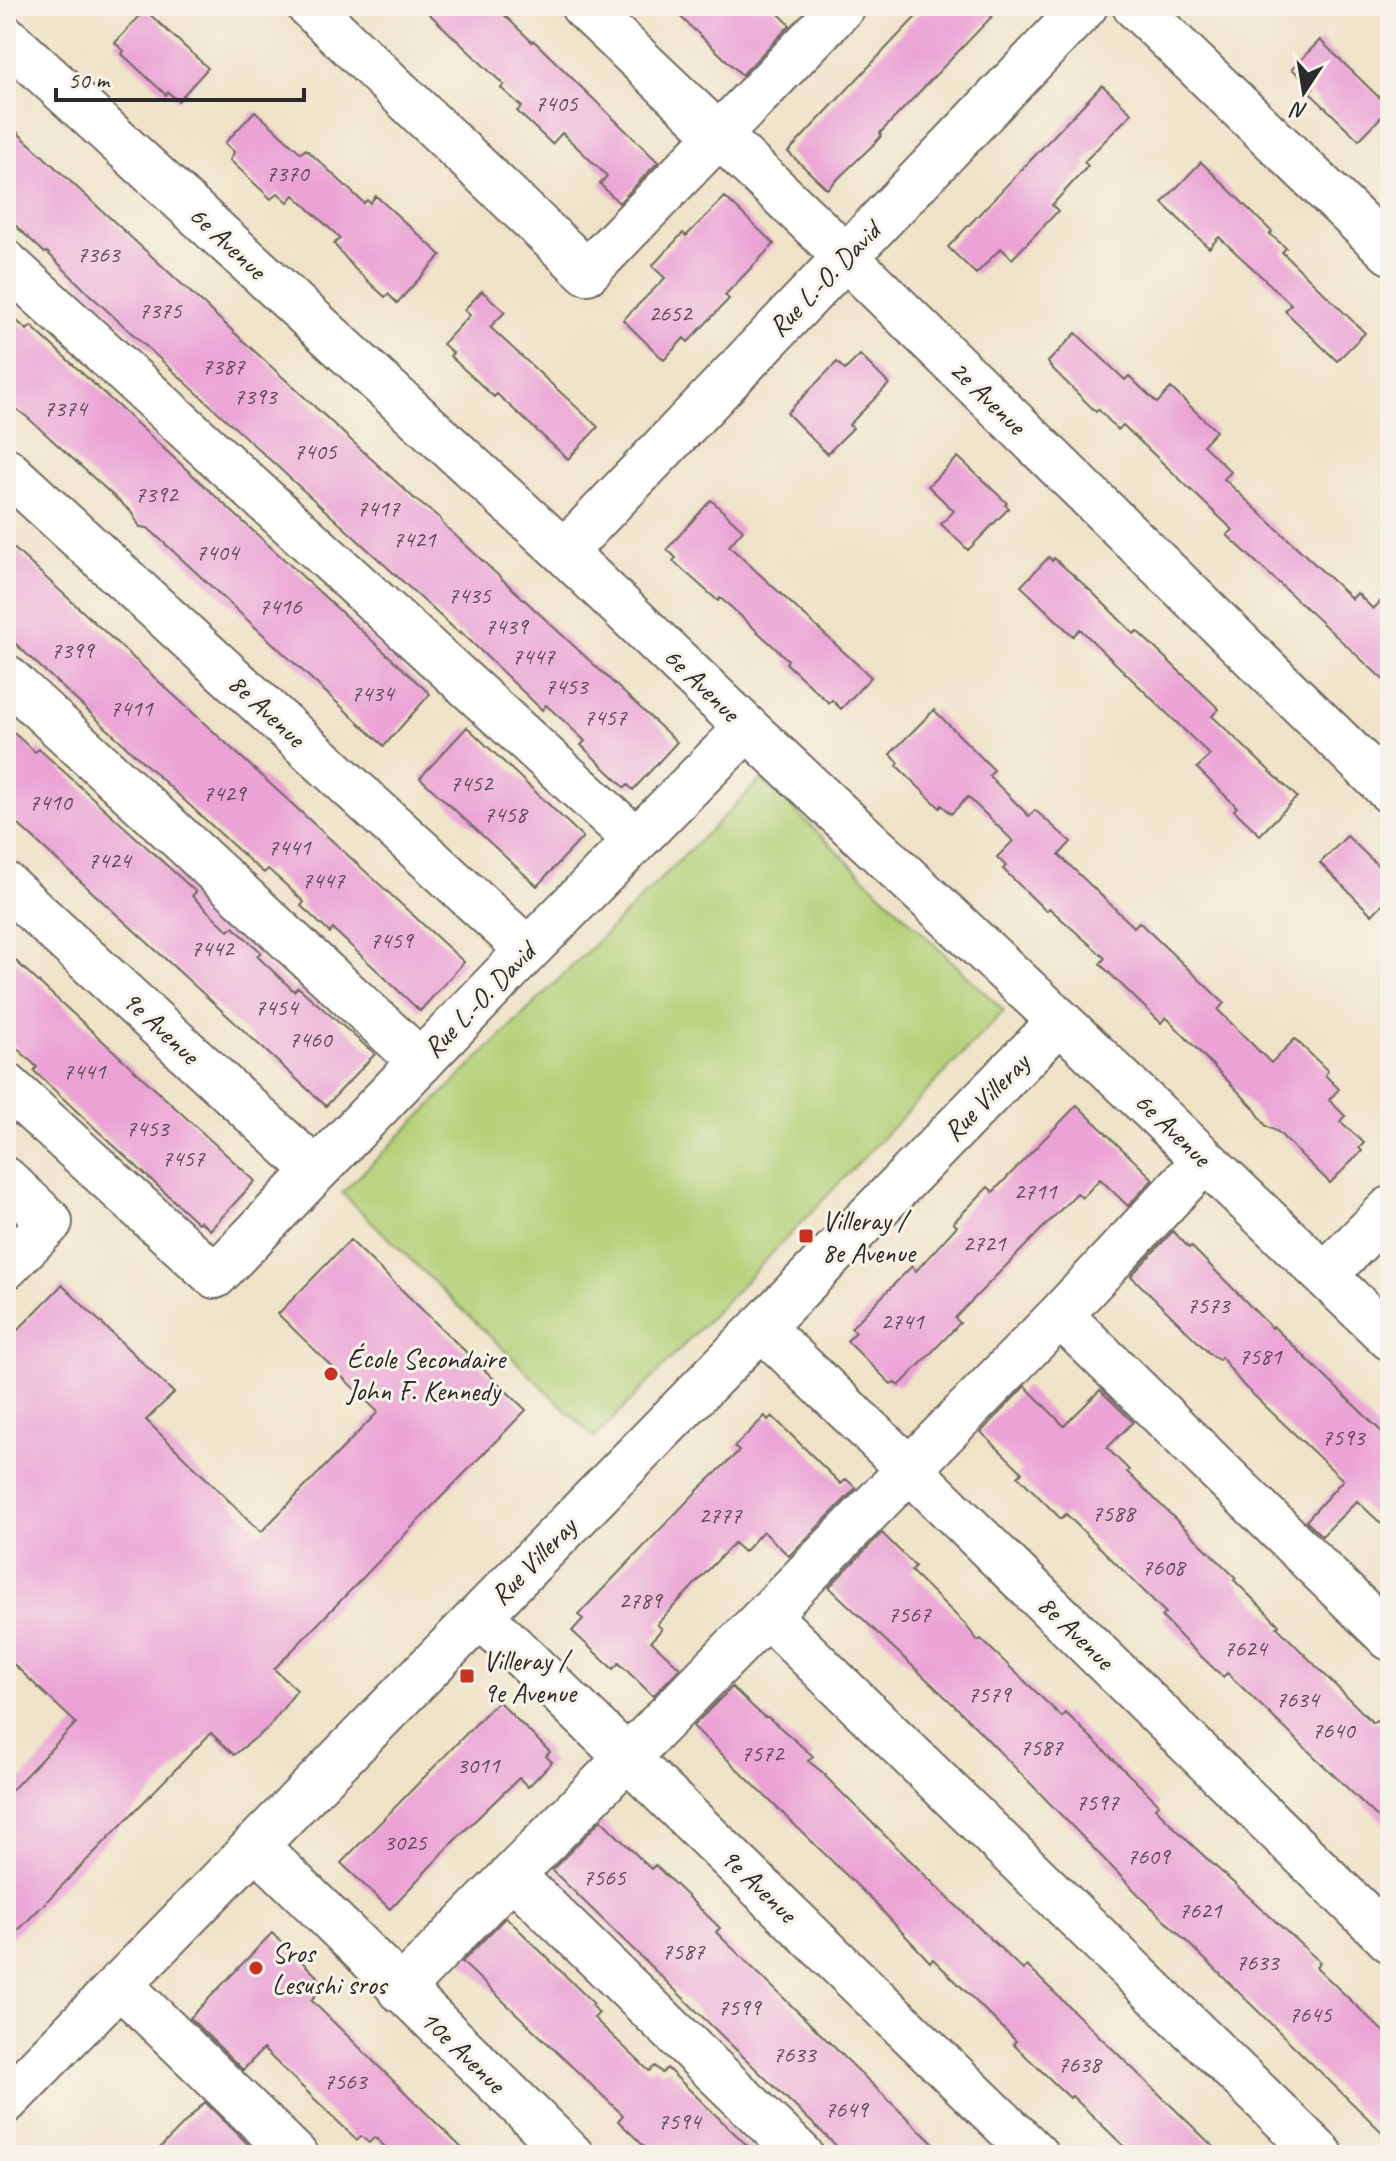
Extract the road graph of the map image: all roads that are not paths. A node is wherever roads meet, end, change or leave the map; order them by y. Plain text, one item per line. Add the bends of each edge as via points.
1 (309, 6) edge
2 (583, 6) edge
3 (843, 6) edge
4 (1085, 6) edge
5 (1135, 6) edge
6 (6, 38) edge
7 (719, 136) junction
8 (1390, 252) edge
9 (845, 257) junction
10 (6, 263) edge
11 (6, 470) edge
12 (564, 552) junction
13 (6, 677) edge
14 (747, 728) junction
15 (1390, 791) edge
16 (636, 840) junction
17 (6, 885) edge
18 (528, 950) junction
19 (1060, 1021) junction
20 (421, 1062) junction
21 (6, 1085) edge
22 (1205, 1160) junction
23 (315, 1170) junction
24 (6, 1180) edge
25 (1390, 1209) edge
26 (6, 1267) edge
27 (1325, 1275) junction
28 (1060, 1315) junction
29 (761, 1327) junction
30 (1390, 1338) edge
31 (909, 1469) junction
32 (480, 1615) junction
33 (767, 1615) junction
34 (1390, 1638) edge
35 (628, 1757) junction
36 (255, 1845) junction
37 (513, 1876) junction
38 (1390, 1940) edge
39 (119, 1984) junction
40 (400, 1990) junction
41 (6, 2101) edge
42 (295, 2155) edge
43 (571, 2155) edge
44 (801, 2155) edge
45 (1036, 2155) edge
46 (1321, 2155) edge

1 - 7 street via 587,272
2 - 7 street, 2e Avenue
3 - 7 street
4 - 9 street, Rue L.-O. David
5 - 8 street
6 - 12 street, 6e Avenue
7 - 9 street, 2e Avenue
9 - 12 street, Rue L.-O. David
9 - 15 street, 2e Avenue
10 - 16 street
11 - 18 street, 8e Avenue
12 - 14 street, 6e Avenue
13 - 20 street
14 - 16 street, Rue L.-O. David
14 - 19 street, 6e Avenue
16 - 18 street, Rue L.-O. David
17 - 23 street, 9e Avenue
18 - 20 street, Rue L.-O. David
19 - 22 street, 6e Avenue
19 - 29 street, Rue Villeray
20 - 23 street, Rue L.-O. David
21 - 23 street, Rue L.-O. David via 215,1276
22 - 27 street, 6e Avenue
22 - 28 street
24 - 26 street via 50,1222
25 - 27 street
27 - 30 street, 6e Avenue
28 - 31 street
28 - 34 street
29 - 31 street, 8e Avenue
29 - 32 street, Rue Villeray
31 - 33 street
31 - 38 street, 8e Avenue
32 - 35 street, 9e Avenue
32 - 36 street, Rue Villeray
33 - 35 street
33 - 46 street
35 - 37 street
35 - 45 street, 9e Avenue
36 - 39 street, Rue Villeray
36 - 40 street, 10e Avenue
37 - 40 street
37 - 44 street
39 - 41 street, Rue Villeray
39 - 42 street
40 - 43 street, 10e Avenue

